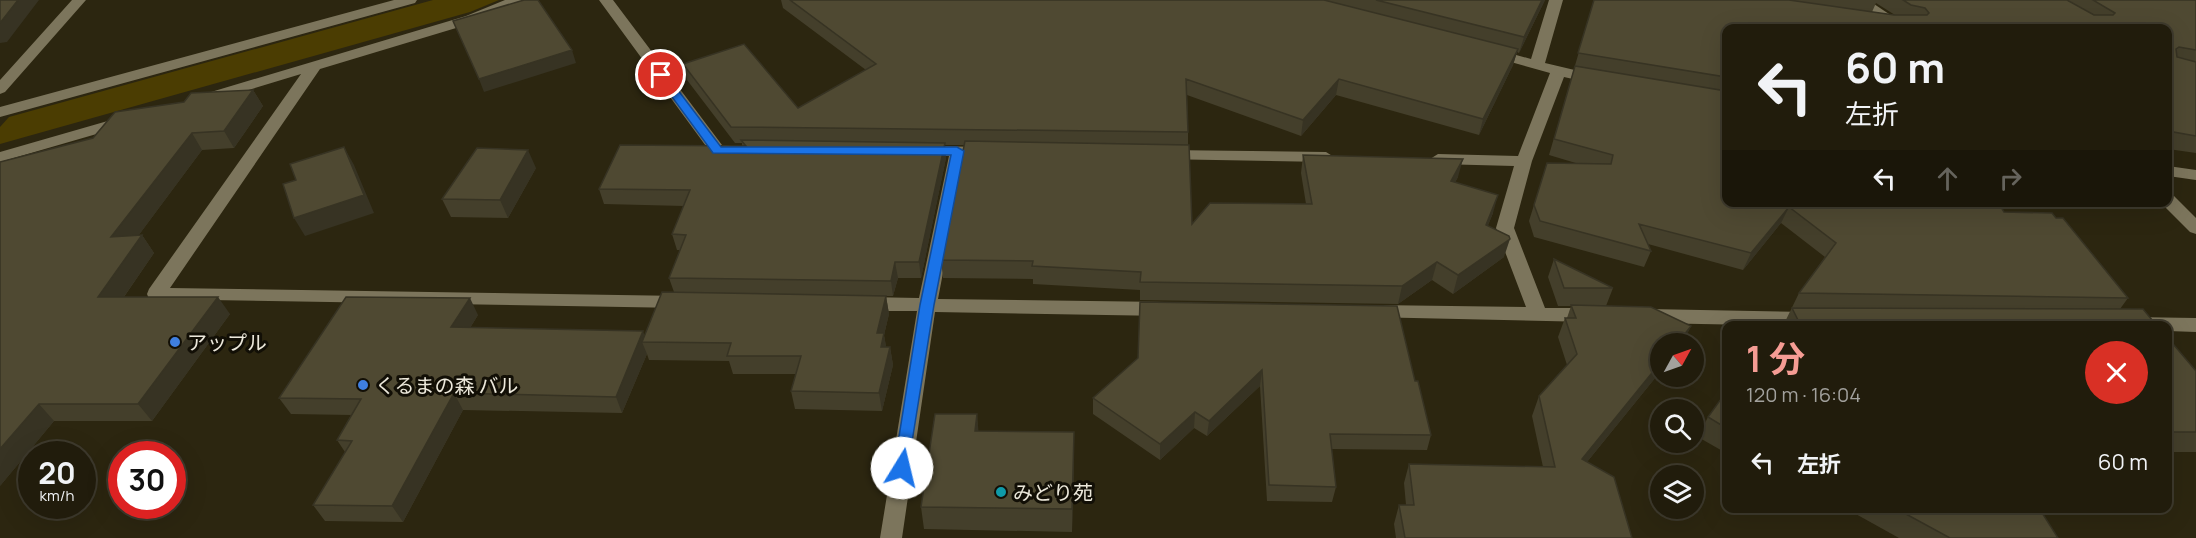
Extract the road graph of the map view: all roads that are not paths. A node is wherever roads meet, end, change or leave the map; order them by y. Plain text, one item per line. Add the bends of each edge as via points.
1 (79, 0) edge
2 (410, 0) edge
3 (517, 0) edge
4 (606, 0) edge
5 (1556, 0) edge
6 (1858, 0) edge
7 (1869, 22) edge
8 (1881, 24) edge
9 (1899, 24) edge
10 (1480, 50) edge
11 (1537, 64) junction
12 (314, 67) junction
13 (1558, 73) junction
14 (1614, 82) edge
15 (0, 89) edge
16 (190, 102) edge
17 (0, 112) edge
18 (134, 118) edge
19 (752, 150) edge
20 (900, 151) edge
21 (957, 151) junction
22 (1005, 152) edge
23 (1146, 154) edge
24 (0, 157) edge
25 (1347, 158) edge
26 (1418, 159) edge
27 (1524, 161) junction
28 (2172, 172) edge
29 (2196, 175) edge
30 (2172, 204) edge
31 (2196, 228) edge
32 (702, 302) edge
33 (844, 304) edge
34 (927, 305) junction
35 (1179, 309) edge
36 (1358, 312) edge
37 (1538, 315) junction
38 (1609, 316) edge
39 (1633, 316) edge
40 (1825, 319) edge
41 (2172, 324) edge
42 (2196, 325) edge
43 (891, 538) edge

1 - 15 street
2 - 17 street
3 - 12 street via 471,19
4 - 19 street via 717,150
5 - 11 street
6 - 9 street
7 - 8 street
10 - 11 street
11 - 13 street
12 - 16 street
12 - 32 street via 156,294
13 - 14 street
13 - 27 street
18 - 24 street
20 - 21 street
21 - 22 street
21 - 34 street
23 - 25 street
26 - 27 street
27 - 37 street via 1505,228
28 - 29 street
30 - 31 street
33 - 34 street
34 - 35 street
34 - 43 street
36 - 37 street
37 - 38 street
39 - 40 street
41 - 42 street

